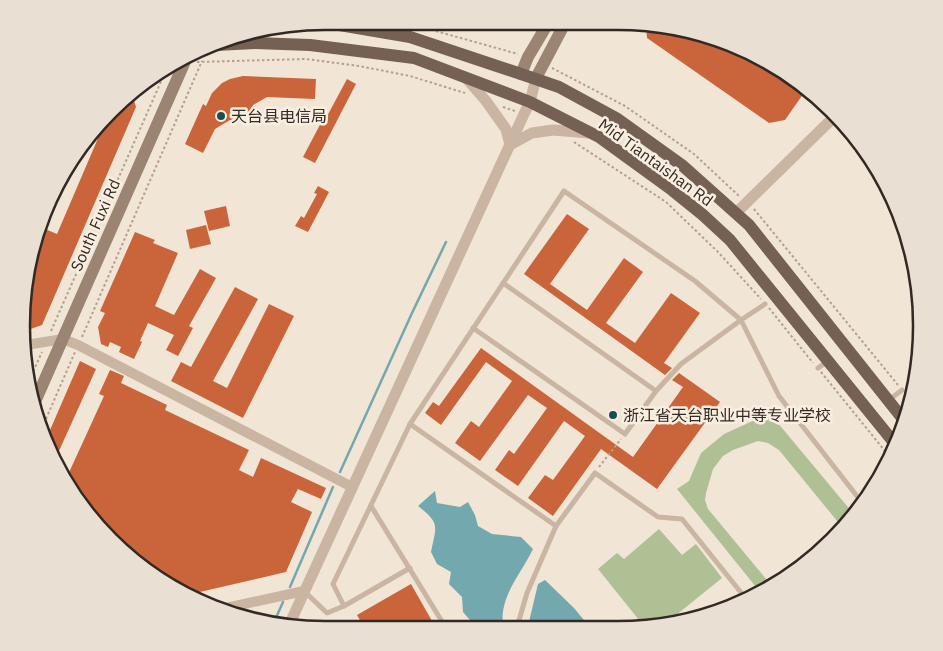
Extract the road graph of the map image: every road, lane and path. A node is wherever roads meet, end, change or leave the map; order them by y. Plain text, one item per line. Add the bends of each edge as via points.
1 (369, 30) edge
2 (544, 30) edge
3 (561, 30) edge
4 (237, 44) edge
5 (202, 61) dead end
6 (182, 67) edge
7 (521, 74) junction
8 (466, 78) junction
9 (536, 78) junction
10 (162, 79) edge
11 (530, 102) junction
12 (830, 121) edge
13 (591, 133) junction
14 (510, 145) junction
15 (736, 213) junction
16 (503, 283) junction
17 (765, 304) dead end
18 (741, 320) junction
19 (473, 328) junction
20 (63, 339) junction
21 (47, 341) junction
22 (31, 344) edge
23 (78, 345) junction
24 (34, 370) edge
25 (902, 390) dead end
26 (656, 391) junction
27 (38, 394) edge
28 (889, 400) junction
29 (899, 414) edge
30 (46, 419) edge
31 (410, 424) junction
32 (625, 434) junction
33 (891, 439) edge
34 (594, 473) junction
35 (352, 487) junction
36 (858, 497) edge
37 (371, 506) junction
38 (556, 526) junction
39 (410, 568) junction
40 (304, 591) junction
41 (742, 594) edge
42 (234, 606) edge
43 (344, 606) junction
44 (292, 619) edge
45 (442, 621) edge
46 (520, 621) edge

1 - 7 main road, Mid Tiantaishan Rd via 410,37
2 - 7 main road
3 - 9 main road
4 - 8 main road, Mid Tiantaishan Rd via 310,45 414,58
5 - 23 path
6 - 20 main road, South Fuxi Rd
7 - 9 main road, Mid Tiantaishan Rd
8 - 11 main road, Mid Tiantaishan Rd
8 - 14 street via 506,129
9 - 11 street
9 - 15 main road, Mid Tiantaishan Rd via 616,118 683,166
10 - 21 path
11 - 13 main road, Mid Tiantaishan Rd
11 - 14 street
12 - 15 street
13 - 14 street via 554,130 532,133
13 - 33 main road, Mid Tiantaishan Rd via 672,190 730,240 823,365
14 - 35 street
15 - 28 main road, Mid Tiantaishan Rd
16 - 18 lane via 564,191 695,282
16 - 19 lane
16 - 26 lane
17 - 18 lane
18 - 26 lane via 681,364
18 - 36 lane via 779,396
19 - 31 lane
19 - 32 lane
20 - 21 street
20 - 23 street
20 - 27 main road, South Fuxi Rd
21 - 22 street
21 - 24 path
23 - 30 path
23 - 35 street
25 - 28 lane
26 - 32 lane
28 - 29 main road, Mid Tiantaishan Rd
31 - 37 lane
31 - 38 lane
32 - 34 path
34 - 38 lane
34 - 41 lane via 658,517 682,520
35 - 40 street
37 - 39 lane
37 - 43 lane via 333,584
38 - 46 lane via 527,593
39 - 43 lane
39 - 45 lane
40 - 42 street
40 - 43 lane via 327,614
40 - 44 street

